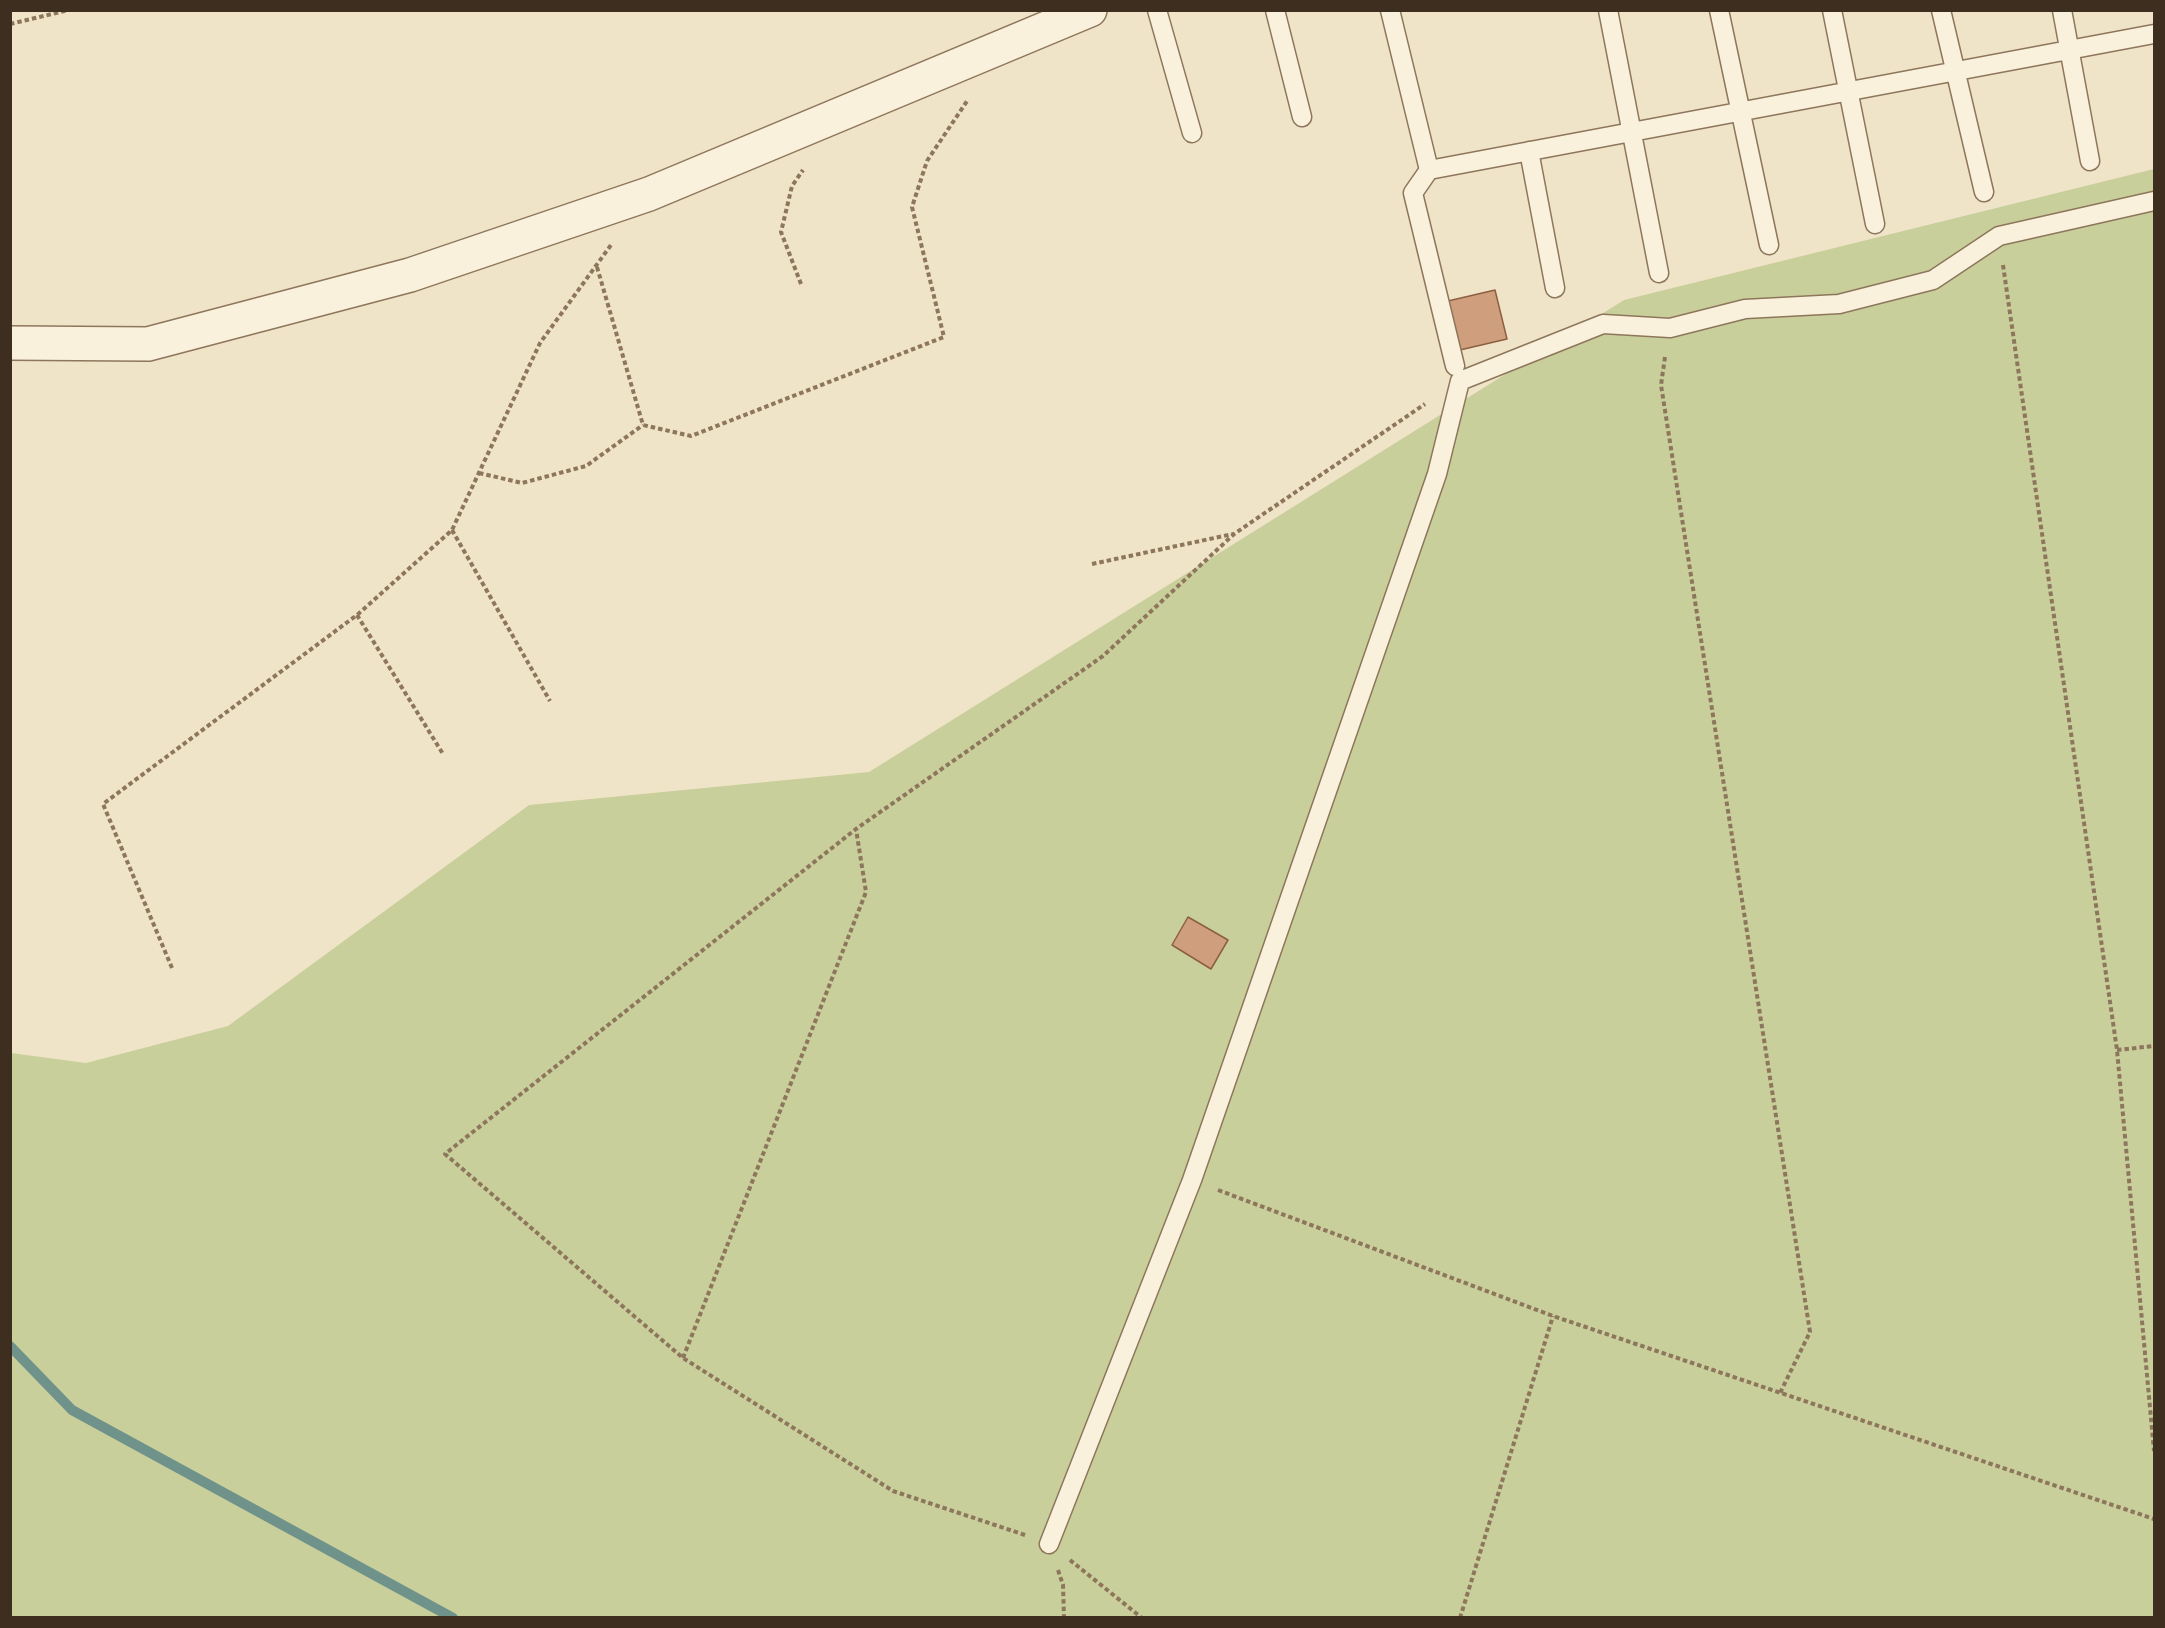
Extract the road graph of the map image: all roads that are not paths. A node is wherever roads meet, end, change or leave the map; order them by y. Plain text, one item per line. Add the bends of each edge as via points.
1 (1090, 10) edge
2 (1157, 10) edge
3 (1275, 10) edge
4 (1390, 10) edge
5 (1608, 10) edge
6 (1719, 10) edge
7 (1832, 10) edge
8 (1941, 10) edge
9 (2061, 10) edge
10 (2154, 34) edge
11 (2069, 50) junction
12 (1955, 71) junction
13 (1848, 91) junction
14 (1740, 111) junction
15 (1302, 117) dead end
16 (1632, 132) junction
17 (1192, 133) dead end
18 (1529, 151) junction
19 (2090, 161) dead end
20 (1429, 170) junction
21 (1984, 192) dead end
22 (2154, 201) edge
23 (1875, 224) dead end
24 (1769, 245) dead end
25 (1659, 273) dead end
26 (1555, 288) dead end
27 (10, 343) edge
28 (1458, 373) junction
29 (1048, 1544) road end

1 - 27 street via 649,194 410,275 148,344
2 - 17 lane
3 - 15 lane
4 - 20 lane
5 - 16 lane
6 - 14 lane
7 - 13 lane
8 - 12 lane
9 - 11 lane
10 - 11 lane
11 - 12 lane
11 - 19 lane
12 - 13 lane
12 - 21 lane
13 - 14 lane
13 - 23 lane
14 - 16 lane
14 - 24 lane
16 - 18 lane
16 - 25 lane
18 - 20 lane
18 - 26 lane
20 - 28 lane via 1413,193
22 - 28 lane via 1999,236 1933,280 1839,304 1745,309 1670,328 1603,324
28 - 29 lane via 1437,474 1192,1180

